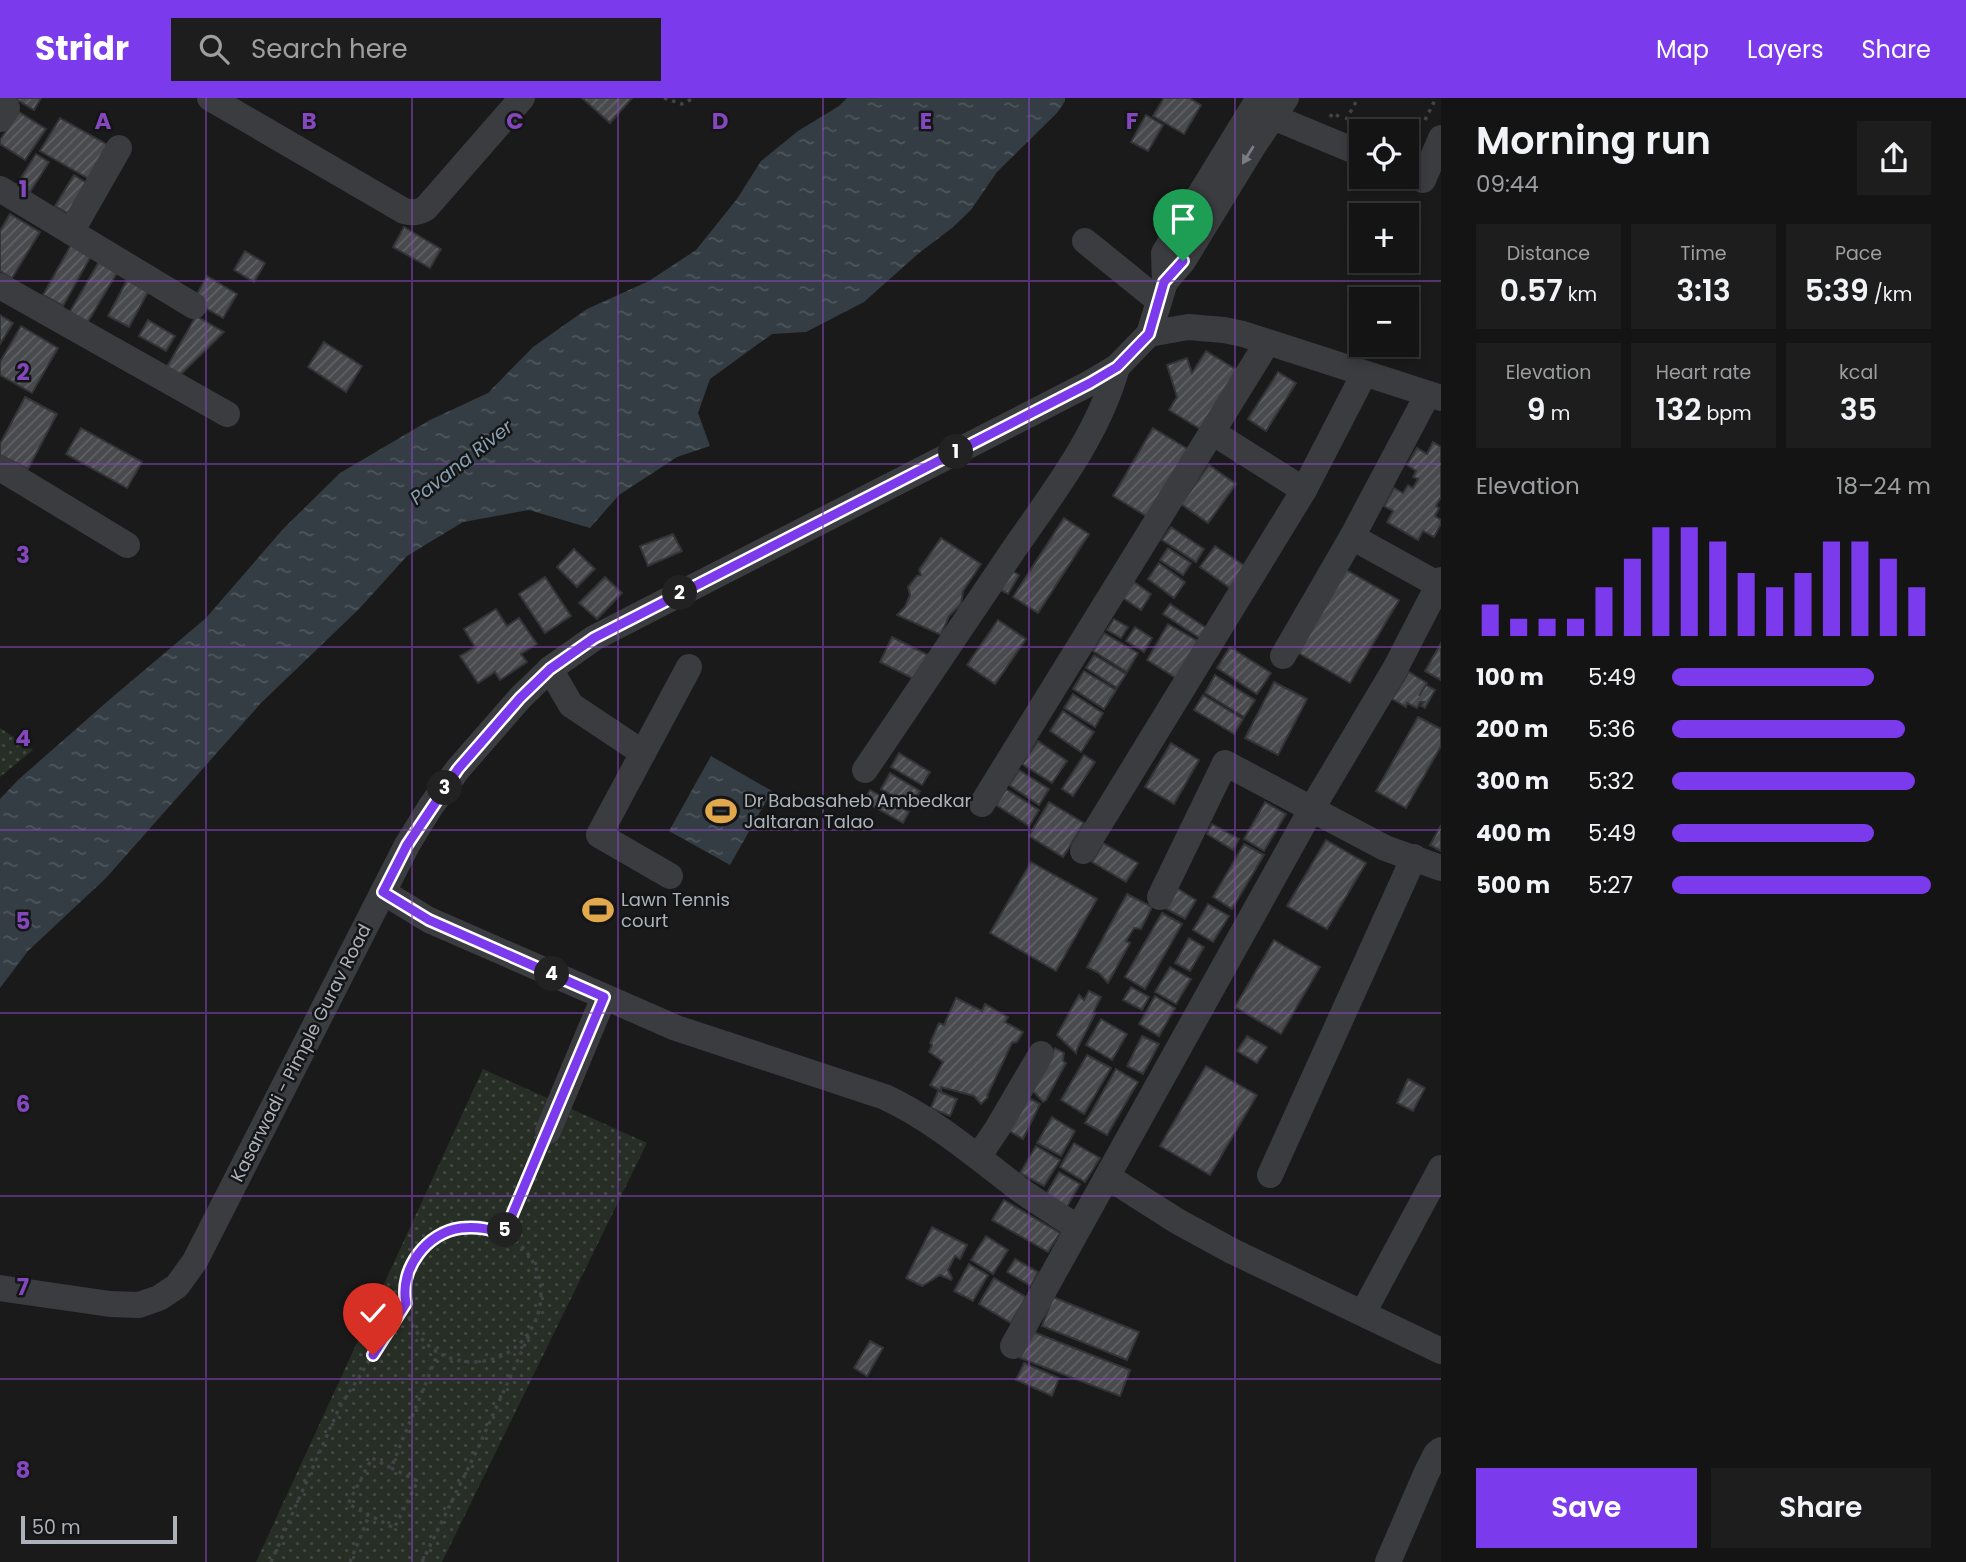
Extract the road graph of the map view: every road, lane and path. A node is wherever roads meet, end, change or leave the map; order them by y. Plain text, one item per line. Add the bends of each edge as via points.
1 (210, 98) edge
2 (522, 98) edge
3 (663, 98) edge
4 (694, 98) edge
5 (1358, 98) edge
6 (1273, 104) edge
7 (1346, 120) dead end
8 (1441, 138) edge
9 (1349, 147) edge
10 (119, 148) dead end
11 (1424, 180) edge
12 (0, 189) edge
13 (71, 232) junction
14 (1085, 240) dead end
15 (0, 286) edge
16 (1162, 292) junction
17 (194, 306) dead end
18 (1149, 334) junction
19 (1268, 342) junction
20 (1117, 367) junction
21 (1364, 374) junction
22 (1434, 396) edge
23 (226, 414) dead end
24 (1212, 432) junction
25 (0, 468) edge
26 (1304, 490) junction
27 (1352, 537) junction
28 (127, 545) dead end
29 (1440, 583) edge
30 (1283, 656) dead end
31 (689, 667) dead end
32 (550, 669) junction
33 (643, 754) junction
34 (865, 769) dead end
35 (982, 804) dead end
36 (1311, 810) junction
37 (1083, 851) dead end
38 (1414, 857) junction
39 (1441, 868) edge
40 (670, 876) dead end
41 (383, 892) junction
42 (1160, 897) dead end
43 (604, 997) junction
44 (1041, 1054) dead end
45 (548, 1131) joint
46 (978, 1157) junction
47 (1441, 1168) edge
48 (1270, 1175) dead end
49 (1108, 1177) junction
50 (1078, 1228) junction
51 (504, 1234) junction
52 (0, 1288) edge
53 (406, 1303) junction
54 (1363, 1313) junction
55 (533, 1327) junction
56 (1013, 1346) dead end
57 (1441, 1351) edge
58 (438, 1353) junction
59 (1441, 1450) edge
60 (391, 1468) junction
61 (369, 1516) junction
62 (271, 1562) edge
63 (350, 1562) edge
64 (422, 1562) edge
65 (1388, 1562) edge

1 - 2 street via 411,213 426,208
3 - 4 path via 682,104
5 - 7 path
6 - 9 street
6 - 16 street, Kasarwadi - Pimple Gurav Road via 1164,253
8 - 11 street
10 - 13 street
12 - 13 street
13 - 17 street
14 - 16 street
15 - 23 street
16 - 18 street, Kasarwadi - Pimple Gurav Road
18 - 19 street via 1188,327 1224,330
18 - 20 street, Kasarwadi - Pimple Gurav Road
19 - 21 street
19 - 24 street
20 - 32 street, Kasarwadi - Pimple Gurav Road via 594,638
20 - 34 street via 1102,412 1057,487
21 - 22 street
21 - 26 street
22 - 27 street
24 - 26 street
24 - 35 street
25 - 28 street
26 - 37 street
27 - 29 street
27 - 30 street
29 - 36 street
31 - 33 street
32 - 33 street via 571,705
32 - 41 street, Kasarwadi - Pimple Gurav Road via 458,769 407,845
33 - 40 street via 599,835
36 - 38 street via 1385,848
36 - 42 street via 1225,763
36 - 49 street
38 - 39 street
38 - 48 street
41 - 43 street via 429,920
41 - 52 street, Kasarwadi - Pimple Gurav Road via 195,1261 177,1286 139,1305
43 - 45 street
43 - 46 street via 676,1028 885,1097
44 - 46 street
45 - 51 path
46 - 50 street
47 - 54 street
49 - 50 street
49 - 54 street via 1201,1234
50 - 56 street
51 - 53 path via 482,1227 458,1228 437,1236 419,1252 408,1272
51 - 55 path via 534,1264 540,1306
53 - 58 path via 408,1318 420,1338
53 - 62 path via 340,1408
54 - 57 street
55 - 58 path via 520,1344 481,1362
55 - 64 path
58 - 60 path
59 - 65 street
60 - 61 path via 372,1458 348,1504
60 - 61 path via 418,1482 394,1528
61 - 63 path

